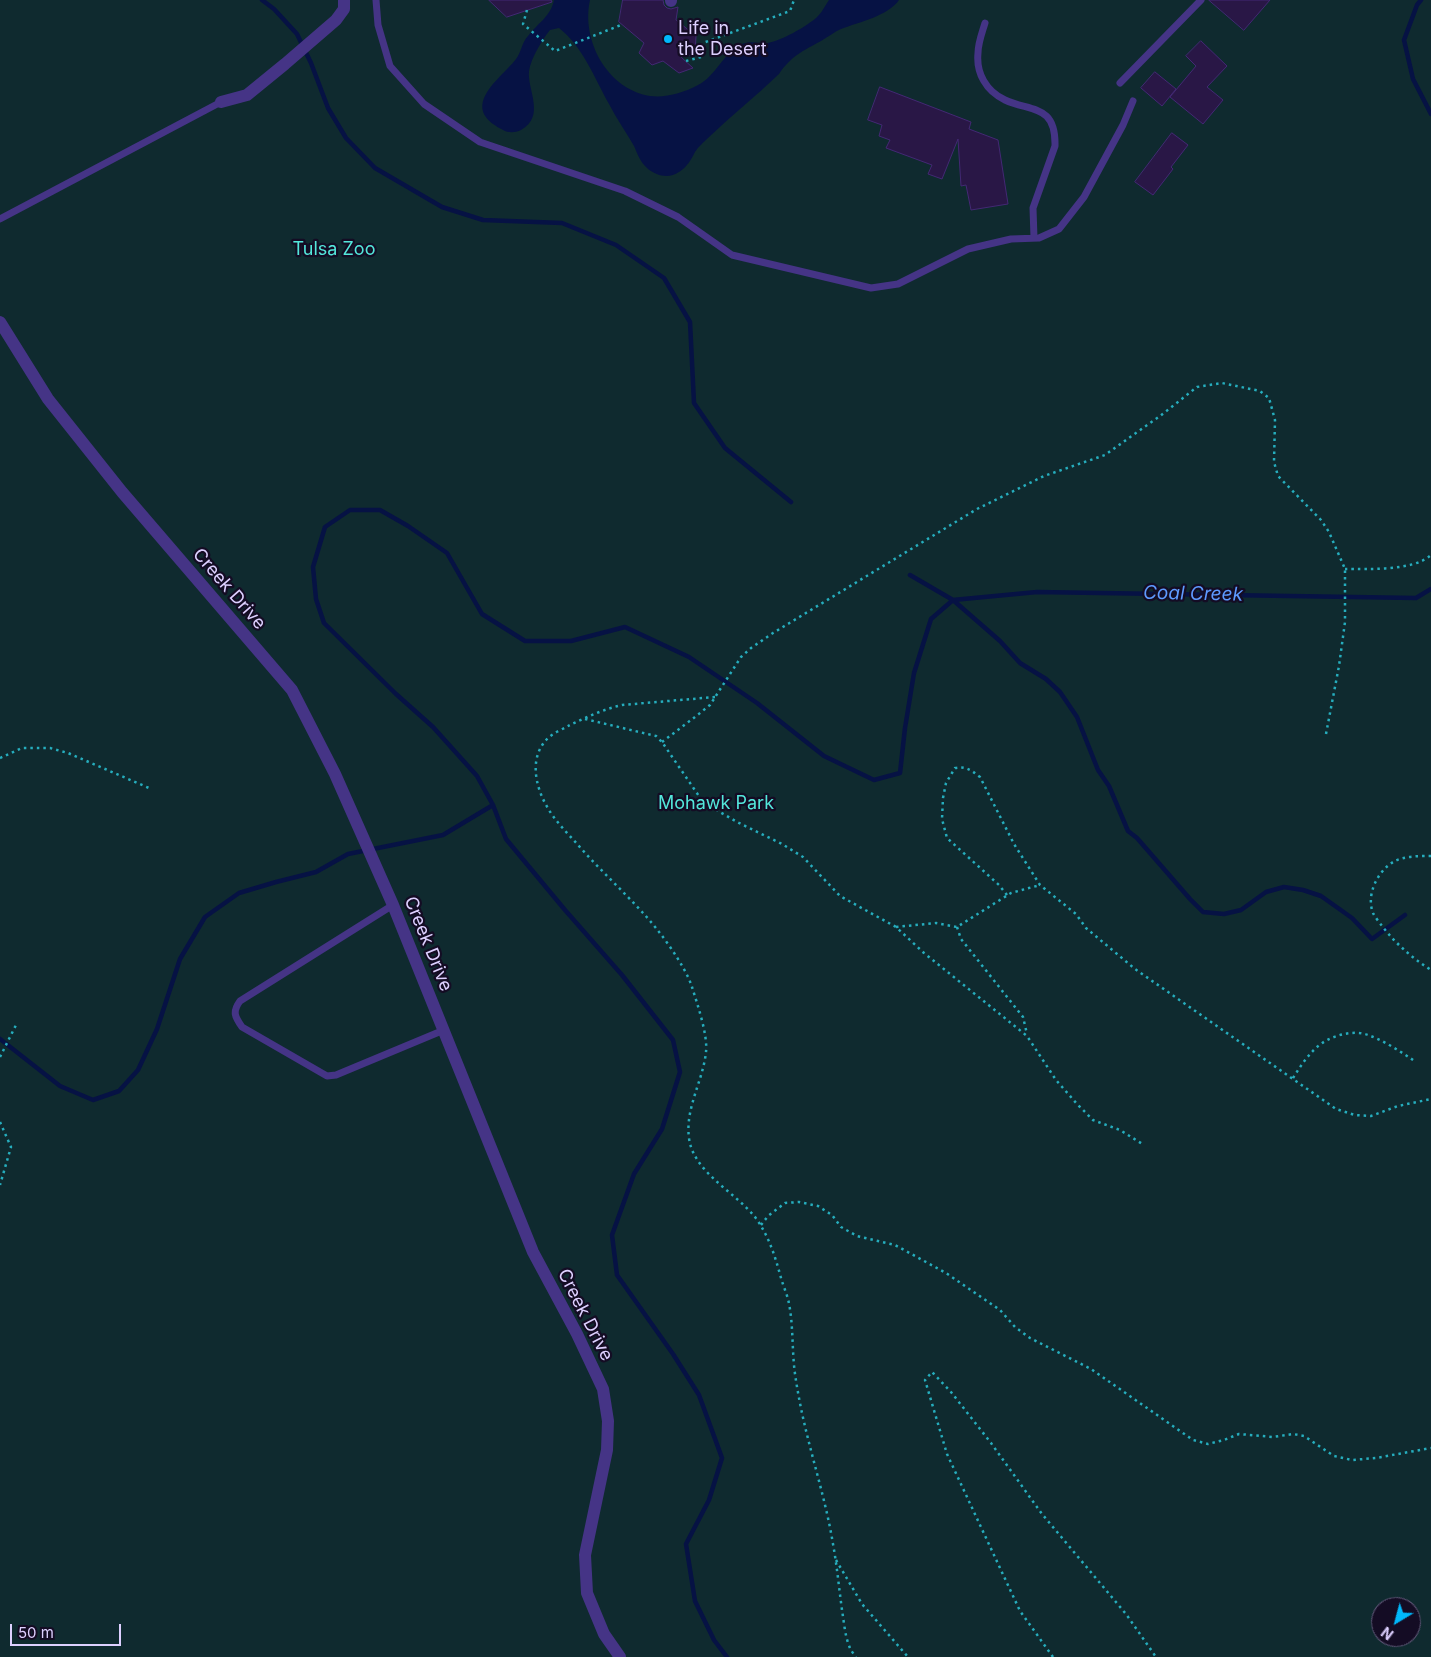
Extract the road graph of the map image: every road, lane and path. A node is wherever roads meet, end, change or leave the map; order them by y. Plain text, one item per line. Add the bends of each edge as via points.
1 (344, 0) edge
2 (376, 0) edge
3 (794, 0) edge
4 (1201, 0) edge
5 (527, 10) dead end
6 (985, 23) dead end
7 (621, 25) dead end
8 (686, 61) dead end
9 (1120, 83) dead end
10 (1133, 101) dead end
11 (221, 102) joint
12 (0, 220) edge
13 (1034, 238) junction
14 (0, 322) edge
15 (1431, 555) edge
16 (1345, 569) junction
17 (715, 697) junction
18 (584, 718) junction
19 (1326, 734) dead end
20 (662, 742) junction
21 (0, 758) edge
22 (149, 788) dead end
23 (1431, 856) edge
24 (1040, 885) junction
25 (1006, 895) junction
26 (394, 905) junction
27 (896, 927) junction
28 (957, 927) junction
29 (1431, 970) edge
30 (17, 1023) dead end
31 (444, 1030) junction
32 (1027, 1036) junction
33 (0, 1057) edge
34 (1416, 1062) dead end
35 (1293, 1078) junction
36 (1431, 1099) edge
37 (0, 1122) edge
38 (1144, 1145) dead end
39 (0, 1186) edge
40 (760, 1226) junction
41 (1431, 1448) edge
42 (835, 1558) junction
43 (620, 1657) edge
44 (856, 1657) edge
45 (908, 1657) edge
46 (1053, 1657) edge
47 (1156, 1657) edge

1 - 11 street via 344,9 336,20 247,96
2 - 13 lane via 378,25 390,66 424,104 480,142 625,190 678,217 732,255 870,288 898,284 968,249 1011,239
3 - 8 path via 790,11 703,43 701,57
4 - 9 lane
5 - 7 path via 523,24 555,50
6 - 13 lane via 978,52 978,67 983,81 1006,100 1039,111 1053,126 1055,146 1033,208
10 - 13 lane via 1084,197 1059,229
11 - 12 lane
14 - 26 street, Creek Drive via 48,399 122,492 292,690 335,774
15 - 16 path via 1420,562 1396,567
16 - 17 path via 1321,520 1278,476 1274,462 1276,420 1269,398 1260,391 1222,383 1197,387 1105,455 1044,476 977,509 773,633 740,657
16 - 19 path via 1345,622
17 - 18 path via 622,705
17 - 20 path via 710,705
18 - 20 path via 640,731 656,736
18 - 40 path via 548,738 539,750 536,777 540,794 555,819 645,915 676,956 691,983 706,1049 689,1115 692,1150 703,1168 740,1201
20 - 27 path via 703,802 782,844 802,857 840,896
21 - 22 path via 22,748 50,748
23 - 29 path via 1393,862 1372,888 1373,913 1401,948
24 - 25 path
24 - 25 path via 1014,844 980,777 963,766 955,768 946,782 942,798 942,819 947,838
24 - 35 path via 1135,970
25 - 28 path
26 - 31 street, Creek Drive
26 - 31 lane via 240,1001 235,1008 236,1018 242,1027 327,1076
27 - 28 path via 936,923
27 - 32 path
28 - 32 path via 961,939 1023,1017
30 - 33 path
31 - 43 street, Creek Drive via 533,1252 603,1389 608,1421 607,1450 585,1555 587,1593 604,1634
32 - 38 path via 1056,1080 1093,1120 1120,1130
34 - 35 path via 1367,1034 1349,1033 1318,1045
35 - 36 path via 1336,1109 1355,1116 1371,1116
37 - 39 path via 11,1147
40 - 41 path via 785,1203 818,1206 832,1215 841,1227 857,1236 895,1245 946,1273 1000,1310 1030,1338 1091,1369 1193,1440 1208,1444 1239,1434 1273,1437 1293,1434 1304,1436 1334,1456 1352,1460
40 - 42 path via 769,1239 788,1300 800,1404
42 - 44 path via 844,1626
42 - 45 path via 862,1604
46 - 47 path via 1020,1611 947,1454 925,1380 932,1372 991,1443 1042,1514 1126,1614

